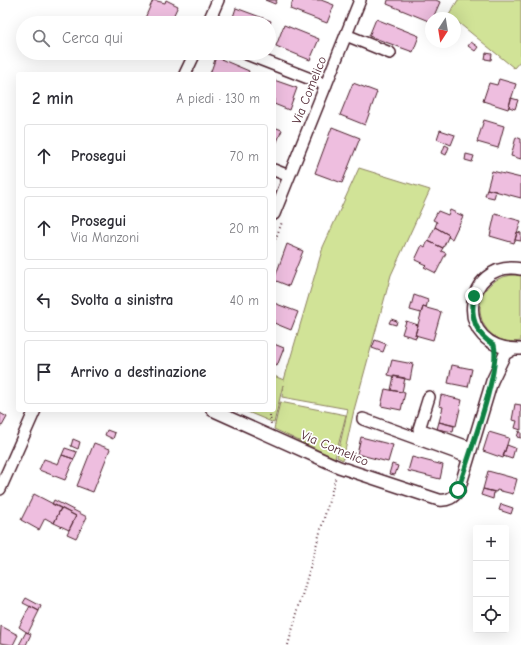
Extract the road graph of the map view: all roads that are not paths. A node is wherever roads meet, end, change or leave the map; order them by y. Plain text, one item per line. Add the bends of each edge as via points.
1 (218, 0) edge
2 (360, 0) edge
3 (211, 16) edge
4 (346, 34) junction
5 (390, 53) dead end
6 (192, 60) edge
7 (262, 60) edge
8 (186, 72) edge
9 (326, 85) junction
10 (276, 171) edge
11 (289, 176) junction
12 (276, 209) edge
13 (519, 266) edge
14 (494, 345) junction
15 (517, 349) edge
16 (492, 381) junction
17 (428, 397) dead end
18 (34, 412) edge
19 (216, 412) edge
20 (362, 419) dead end
21 (470, 453) junction
22 (0, 489) edge

1 - 3 street
2 - 4 street, Via Comelico
4 - 5 street
4 - 9 street, Via Comelico
6 - 8 street
7 - 9 street
9 - 11 street, Via Comelico
10 - 11 street
11 - 12 street, Via Comelico
13 - 14 street via 496,271 479,285 474,296 472,309 475,324 483,336
14 - 15 street
14 - 16 street via 496,351
15 - 16 street via 504,354
16 - 21 street
17 - 21 street via 419,429
18 - 22 street
19 - 21 street, Via Comelico via 339,467 439,500 451,499 458,490
20 - 21 street

